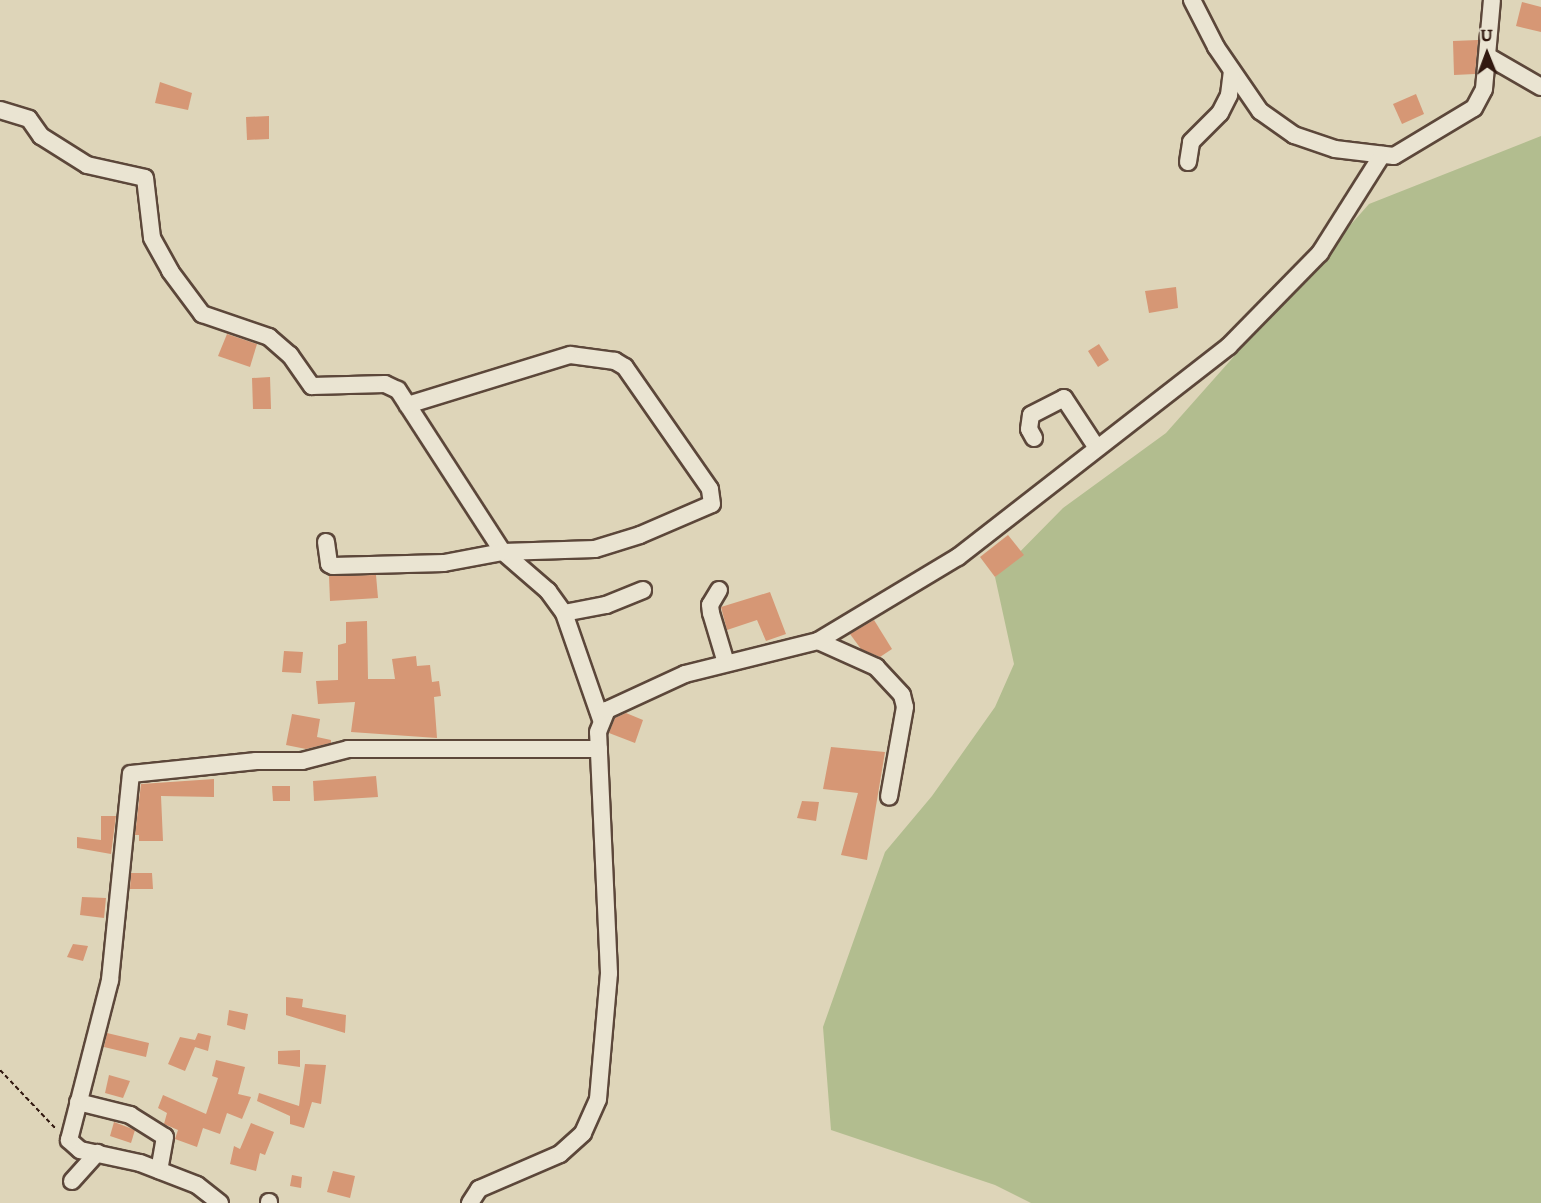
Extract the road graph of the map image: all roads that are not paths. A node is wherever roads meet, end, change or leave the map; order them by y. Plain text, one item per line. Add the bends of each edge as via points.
1 (1192, 0) edge
2 (1492, 0) edge
3 (1489, 57) junction
4 (1232, 71) junction
5 (1541, 87) edge
6 (0, 110) edge
7 (1382, 155) junction
8 (1188, 162) dead end
9 (407, 405) junction
10 (1034, 438) dead end
11 (1097, 448) junction
12 (326, 542) dead end
13 (503, 552) junction
14 (643, 590) dead end
15 (719, 590) dead end
16 (564, 613) junction
17 (819, 641) junction
18 (726, 663) junction
19 (601, 719) junction
20 (599, 749) junction
21 (889, 797) dead end
22 (78, 1102) junction
23 (97, 1153) junction
24 (159, 1170) junction
25 (72, 1181) dead end
26 (220, 1203) edge
27 (471, 1203) edge

1 - 4 street
2 - 3 street
3 - 5 street
3 - 7 street via 1484,89 1474,108 1394,156
4 - 7 street via 1260,111 1294,135 1335,149
4 - 8 street via 1229,95 1220,113 1191,142
6 - 9 street via 28,118 41,136 87,165 145,178 153,238 170,271 202,314 269,337 290,355 312,386 385,384 398,390
7 - 11 street via 1320,253 1229,346
9 - 13 street
9 - 13 street via 570,355 615,361 625,367 710,489 709,507 595,549
10 - 11 street via 1029,429 1031,415 1064,398
11 - 17 street via 958,557
12 - 13 street via 329,564 333,566 444,563
13 - 16 street via 548,591
14 - 16 street via 606,605
15 - 18 street via 710,605
16 - 19 street
17 - 18 street
17 - 21 street via 876,667 902,695 905,707
18 - 19 street via 656,687 607,710
19 - 20 street
20 - 22 street via 348,749 303,761 256,761 131,774 110,980
20 - 27 street via 609,973 598,1099 583,1132 560,1154 479,1189
22 - 23 street via 69,1140 80,1150
22 - 24 street via 130,1115 165,1137
23 - 24 street
23 - 25 street
24 - 26 street via 197,1185

